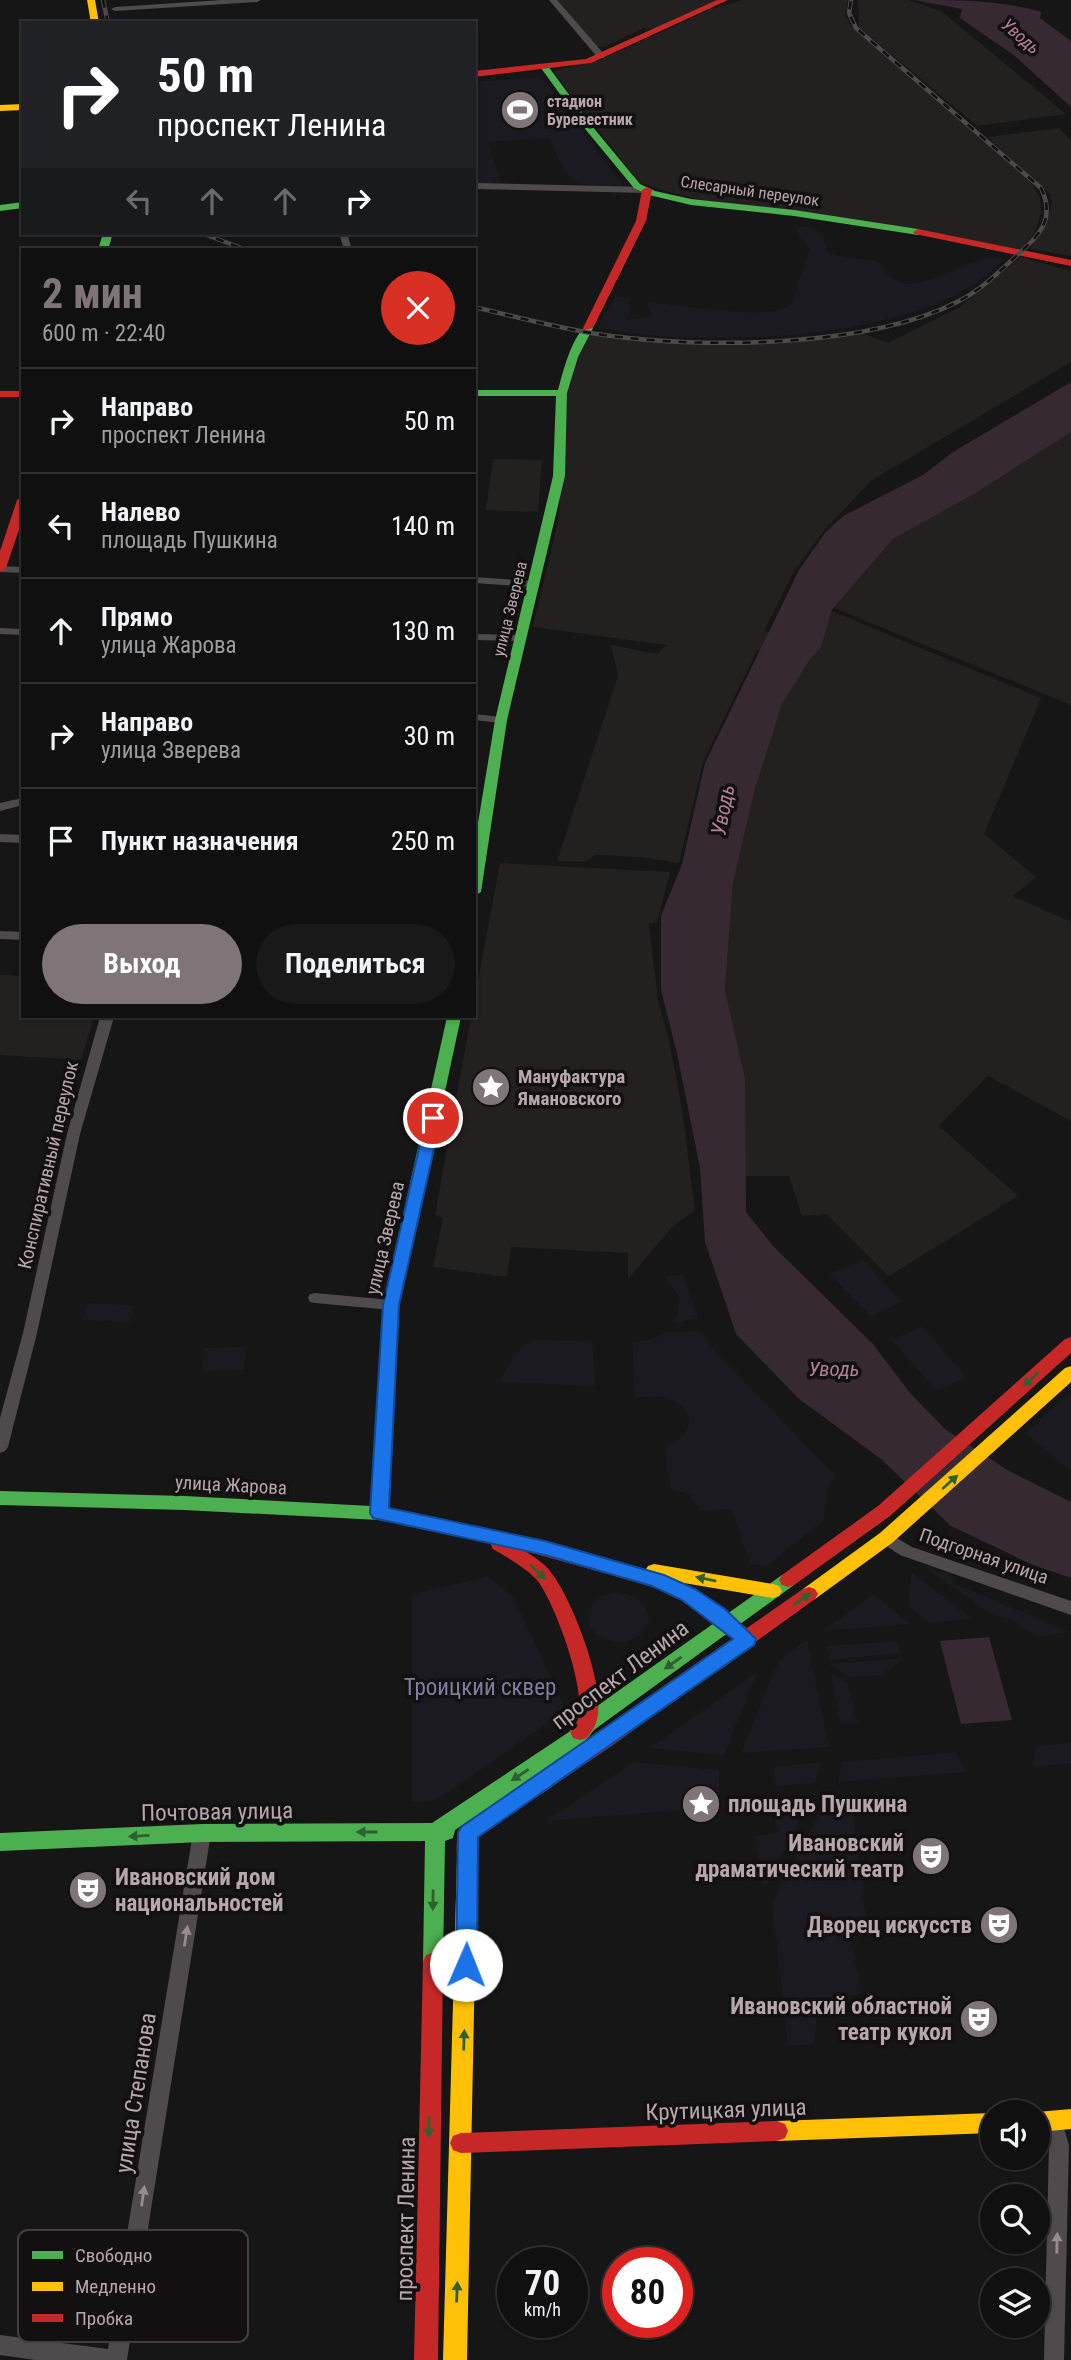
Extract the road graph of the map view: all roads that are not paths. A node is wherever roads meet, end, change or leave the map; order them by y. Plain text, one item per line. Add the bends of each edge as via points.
1 (91, 0) edge
2 (257, 0) edge
3 (553, 0) edge
4 (724, 0) edge
5 (115, 9) dead end
6 (95, 21) edge
7 (601, 56) junction
8 (545, 68) junction
9 (476, 74) edge
10 (21, 107) edge
11 (0, 108) edge
12 (476, 186) edge
13 (646, 190) junction
14 (21, 205) edge
15 (0, 208) edge
16 (1071, 262) edge
17 (476, 393) edge
18 (562, 393) junction
19 (0, 394) edge
20 (21, 394) edge
21 (21, 506) edge
22 (0, 569) edge
23 (21, 569) edge
24 (476, 580) edge
25 (534, 584) junction
26 (0, 631) edge
27 (21, 632) edge
28 (476, 637) edge
29 (521, 638) junction
30 (476, 717) edge
31 (501, 720) junction
32 (21, 796) edge
33 (0, 807) edge
34 (480, 812) edge
35 (0, 838) edge
36 (21, 839) edge
37 (477, 853) edge
38 (0, 935) edge
39 (21, 936) edge
40 (107, 1018) edge
41 (453, 1018) edge
42 (316, 1298) dead end
43 (391, 1305) junction
44 (1071, 1343) edge
45 (1071, 1372) edge
46 (5, 1408) edge
47 (0, 1447) edge
48 (0, 1498) edge
49 (379, 1513) junction
50 (458, 1529) junction
51 (893, 1533) junction
52 (600, 1563) junction
53 (773, 1591) junction
54 (1071, 1608) edge
55 (729, 1623) junction
56 (747, 1639) junction
57 (576, 1738) junction
58 (435, 1832) junction
59 (202, 1833) junction
60 (468, 1833) junction
61 (0, 1842) edge
62 (1054, 2121) edge
63 (980, 2123) edge
64 (461, 2143) junction
65 (138, 2230) edge
66 (120, 2342) edge
67 (0, 2345) edge
68 (111, 2360) edge
69 (117, 2360) edge
70 (426, 2360) edge
71 (455, 2360) edge
72 (1054, 2360) edge

1 - 6 main road
2 - 5 street
3 - 7 street
4 - 7 main road
7 - 8 main road
8 - 9 main road
8 - 13 main road via 637,186
10 - 11 main road
12 - 13 street, Слесарный переулок
13 - 16 main road, Слесарный переулок
13 - 18 main road, улица Зверева via 638,228 573,357
14 - 15 main road
17 - 18 main road
18 - 25 main road, улица Зверева via 559,476
19 - 20 main road
21 - 22 main road
22 - 23 street
24 - 25 street
25 - 29 main road, улица Зверева
26 - 27 street
28 - 29 street
29 - 31 main road, улица Зверева
30 - 31 street
31 - 34 main road, улица Зверева
32 - 33 street
34 - 37 main road, улица Зверева
35 - 36 street
38 - 39 street
40 - 46 street, Конспиративный переулок via 59,1195 29,1333
41 - 43 main road, улица Зверева
42 - 43 street
43 - 49 main road, улица Зверева
44 -> 53 main road, проспект Ленина via 884,1511
51 -> 45 main road, проспект Ленина
46 - 47 street, Конспиративный переулок
48 - 49 main road, улица Жарова
49 - 50 main road, улица Жарова
50 - 52 main road
50 -> 57 main road via 496,1542 523,1558 555,1592 588,1695 589,1717
51 - 54 street, Подгорная улица via 906,1552
56 -> 51 main road, проспект Ленина
53 -> 52 main road
52 - 55 main road via 657,1580 689,1595
53 - 55 main road, проспект Ленина
55 - 56 main road
55 -> 57 main road, проспект Ленина via 587,1724
56 - 60 main road, проспект Ленина
57 -> 58 main road, проспект Ленина
58 -> 59 main road, Почтовая улица
58 - 60 main road, Почтовая улица
58 -> 70 main road, проспект Ленина
59 -> 61 main road, Почтовая улица
65 -> 59 street, улица Степанова
64 -> 60 main road
72 -> 62 street via 1059,2145
63 - 64 main road, Крутицкая улица
71 -> 64 main road
69 -> 66 street, улица Степанова
67 - 68 street

